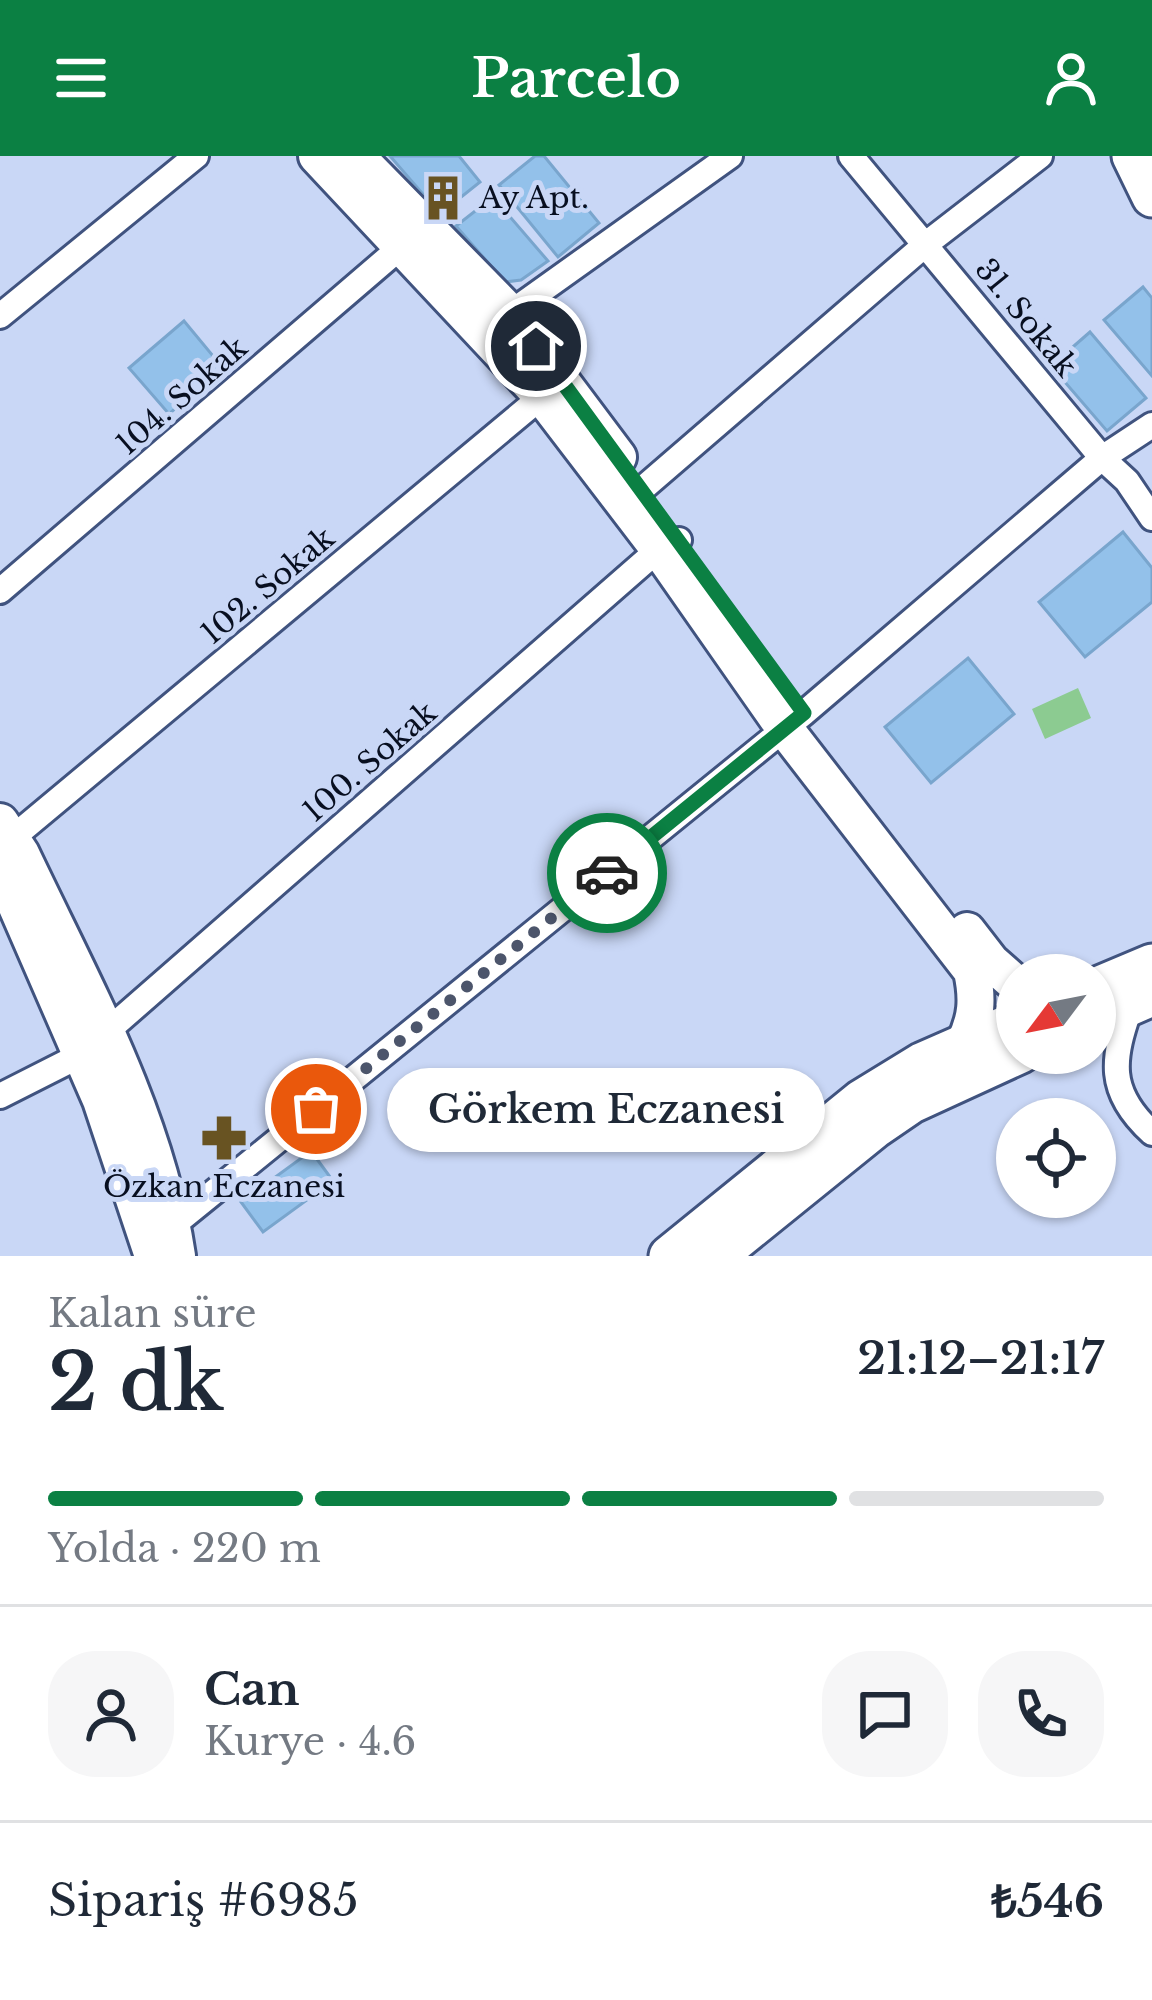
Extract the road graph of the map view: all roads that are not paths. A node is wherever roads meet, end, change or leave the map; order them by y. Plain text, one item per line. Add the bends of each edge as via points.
1 (196, 156) edge
2 (730, 156) edge
3 (850, 156) edge
4 (1040, 156) edge
5 (1132, 156) edge
6 (332, 158) edge
7 (1152, 197) edge
8 (926, 244) junction
9 (403, 246) junction
10 (510, 313) junction
11 (0, 316) edge
12 (553, 388) junction
13 (1152, 424) edge
14 (1102, 458) junction
15 (641, 490) junction
16 (1152, 518) edge
17 (669, 544) junction
18 (0, 591) edge
19 (794, 721) junction
20 (6, 859) edge
21 (1152, 964) edge
22 (996, 966) edge
23 (1118, 1002) edge
24 (996, 1031) edge
25 (93, 1044) junction
26 (964, 1044) junction
27 (996, 1065) edge
28 (0, 1096) edge
29 (1152, 1133) edge
30 (155, 1247) edge
31 (669, 1256) edge
32 (717, 1256) edge

1 - 11 street
2 - 10 street
3 - 8 street, 31. Sokak
4 - 8 street
5 - 7 main road
6 - 9 street
6 - 10 street
8 - 14 street, 31. Sokak
8 - 15 street
9 - 12 street
9 - 18 street, 104. Sokak
10 - 12 street
12 - 15 street
12 - 17 street
12 - 20 street, 102. Sokak
13 - 14 street
14 - 16 street, 31. Sokak
14 - 19 street
15 - 17 street
17 - 19 street
17 - 25 street, 100. Sokak
19 - 22 street
19 - 26 street via 972,971 978,997
19 - 30 street
20 - 25 street
21 - 23 main road
23 - 29 street via 1117,1086
24 - 26 main road
25 - 28 street, 100. Sokak
25 - 30 street
26 - 31 main road via 861,1100
27 - 32 main road via 893,1116

